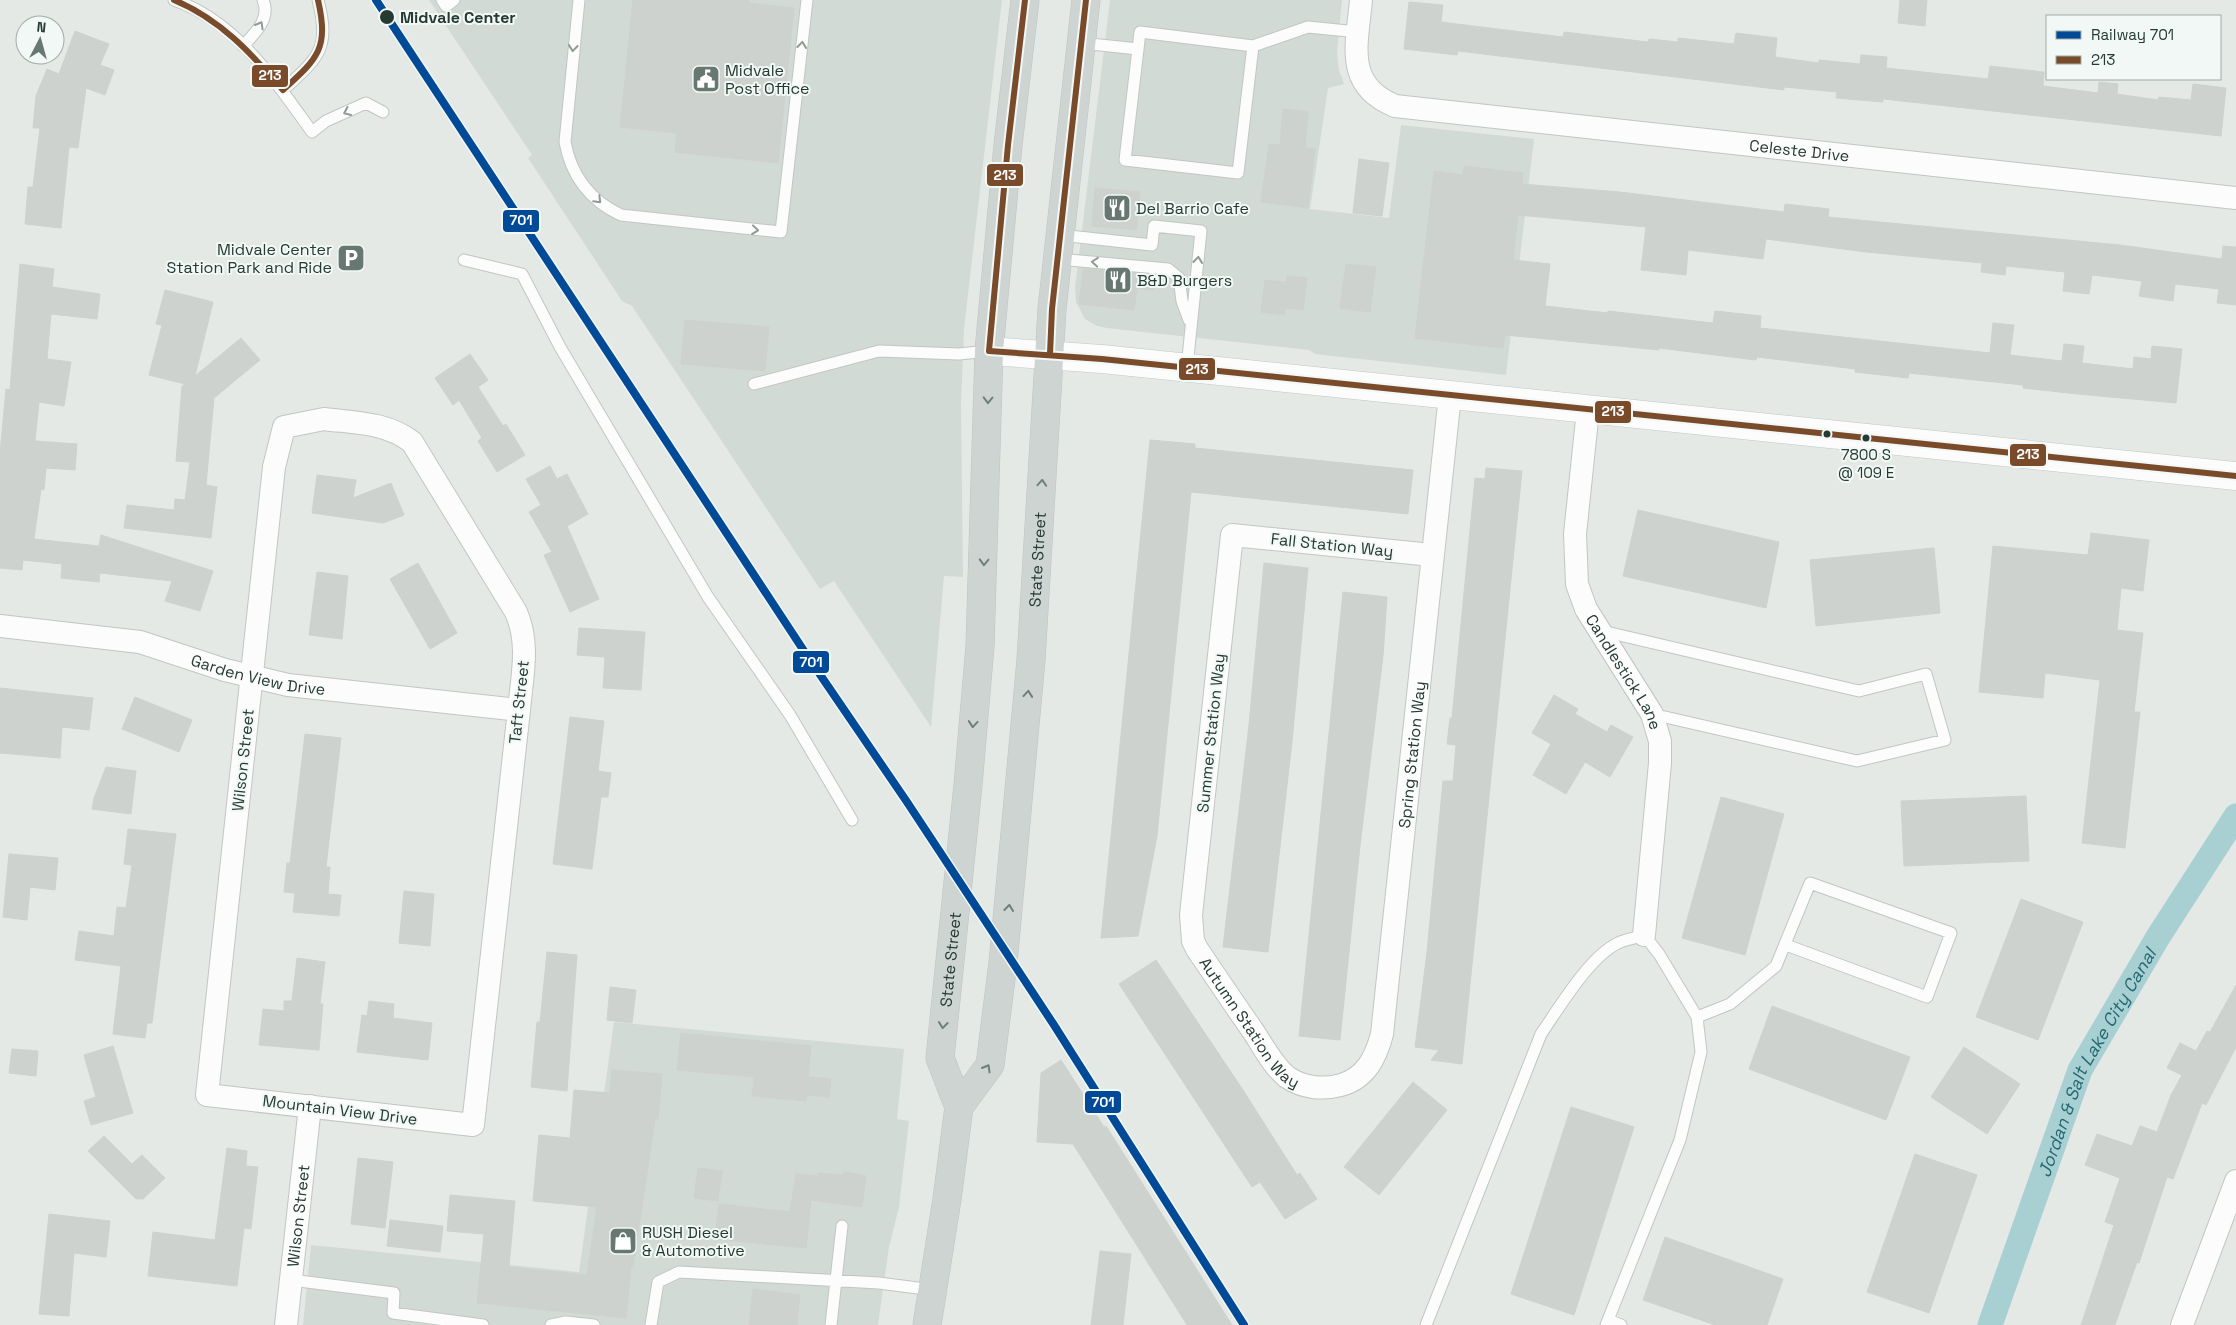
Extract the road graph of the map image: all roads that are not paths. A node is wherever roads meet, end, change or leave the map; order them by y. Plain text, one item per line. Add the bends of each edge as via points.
1 (174, 0) edge
2 (263, 0) edge
3 (318, 0) edge
4 (442, 0) edge
5 (454, 0) edge
6 (579, 0) edge
7 (807, 0) edge
8 (1025, 0) edge
9 (1086, 0) edge
10 (1361, 0) edge
11 (1358, 32) junction
12 (1082, 42) junction
13 (243, 46) junction
14 (1253, 46) junction
15 (1138, 48) junction
16 (283, 90) junction
17 (383, 112) dead end
18 (2236, 198) edge
19 (1059, 247) junction
20 (464, 260) dead end
21 (1191, 324) junction
22 (989, 351) junction
23 (1050, 354) junction
24 (1187, 368) junction
25 (754, 384) dead end
26 (1450, 395) junction
27 (1588, 410) junction
28 (284, 427) joint
29 (2236, 476) edge
30 (1232, 535) joint
31 (1432, 555) junction
32 (0, 626) edge
33 (1600, 631) junction
34 (252, 678) junction
35 (519, 710) junction
36 (1652, 714) junction
37 (852, 820) dead end
38 (1191, 930) joint
39 (1644, 935) junction
40 (1786, 945) junction
41 (1697, 1017) junction
42 (1330, 1088) joint
43 (207, 1095) joint
44 (310, 1106) junction
45 (958, 1107) junction
46 (473, 1125) joint
47 (2236, 1181) edge
48 (842, 1226) dead end
49 (291, 1280) junction
50 (836, 1281) junction
51 (933, 1290) junction
52 (1607, 1322) edge
53 (286, 1325) edge
54 (483, 1325) edge
55 (551, 1325) edge
56 (594, 1325) edge
57 (651, 1325) edge
58 (831, 1325) edge
59 (927, 1325) edge
60 (1426, 1325) edge
61 (1621, 1325) edge
62 (2182, 1325) edge

1 - 13 lane via 211,18
13 -> 2 lane via 260,27 265,15
3 - 16 lane via 324,22 322,45 313,63
4 - 5 lane via 446,6
6 -> 7 lane via 565,142 574,174 606,208 621,214 781,232
8 - 22 main road, State Street
9 - 12 main road, State Street
10 - 11 street
11 - 14 lane via 1308,27
11 - 18 street, Celeste Drive via 1356,61 1360,76 1368,90 1395,106
12 - 15 lane
12 - 19 main road, State Street
13 - 16 lane
14 - 15 lane via 1140,32
14 - 15 lane via 1238,174 1125,160
17 -> 16 lane via 366,103 326,121 312,132
21 -> 19 lane via 1182,301 1179,278 1168,269
21 -> 19 lane via 1201,231 1154,226 1152,245
19 - 23 main road, State Street
20 - 37 lane via 522,274 560,347 708,597 790,715
21 - 24 lane
22 - 23 main road
22 - 25 lane via 959,354 879,351
22 -> 45 main road, State Street via 980,646 940,1058
23 - 24 main road
45 -> 23 main road, State Street via 990,1065 1003,963 1031,660
24 - 26 main road
26 - 27 main road
26 - 31 street, Spring Station Way
27 - 29 main road
27 - 33 street, Candlestick Lane via 1575,534 1577,584 1586,609
28 - 34 street, Wilson Street via 274,468
28 - 35 street, Taft Street via 324,419 379,426 398,431 412,442 522,626 525,643
30 - 31 street, Fall Station Way
30 - 38 street, Summer Station Way
31 - 42 street, Spring Station Way via 1382,1034 1377,1053 1366,1070 1349,1082
32 - 34 street, Garden View Drive via 140,642
33 - 36 street, Candlestick Lane
33 - 36 lane via 1859,690 1926,674 1945,740 1856,761
34 - 35 street, Garden View Drive via 288,685
34 - 43 street, Wilson Street
35 - 46 street, Taft Street
36 - 39 street, Candlestick Lane via 1660,741 1660,763
38 - 42 street, Autumn Station Way via 1198,949 1287,1077 1307,1087
39 - 41 lane
39 - 60 lane via 1618,943 1600,957 1541,1034
40 - 40 lane via 1810,883 1952,933 1926,997
40 - 41 lane via 1776,966 1730,1004
41 - 52 lane via 1701,1052 1680,1140
43 - 44 street, Mountain View Drive
44 - 46 street, Mountain View Drive
44 - 49 street, Wilson Street
45 - 51 main road, State Street
47 - 62 street
48 - 50 lane
49 - 53 street, Wilson Street
49 - 54 lane via 394,1293 393,1313
50 - 51 lane
50 - 57 lane via 679,1272 658,1282
50 - 58 lane
51 - 59 main road, State Street
52 - 61 lane
55 - 56 lane via 566,1322

